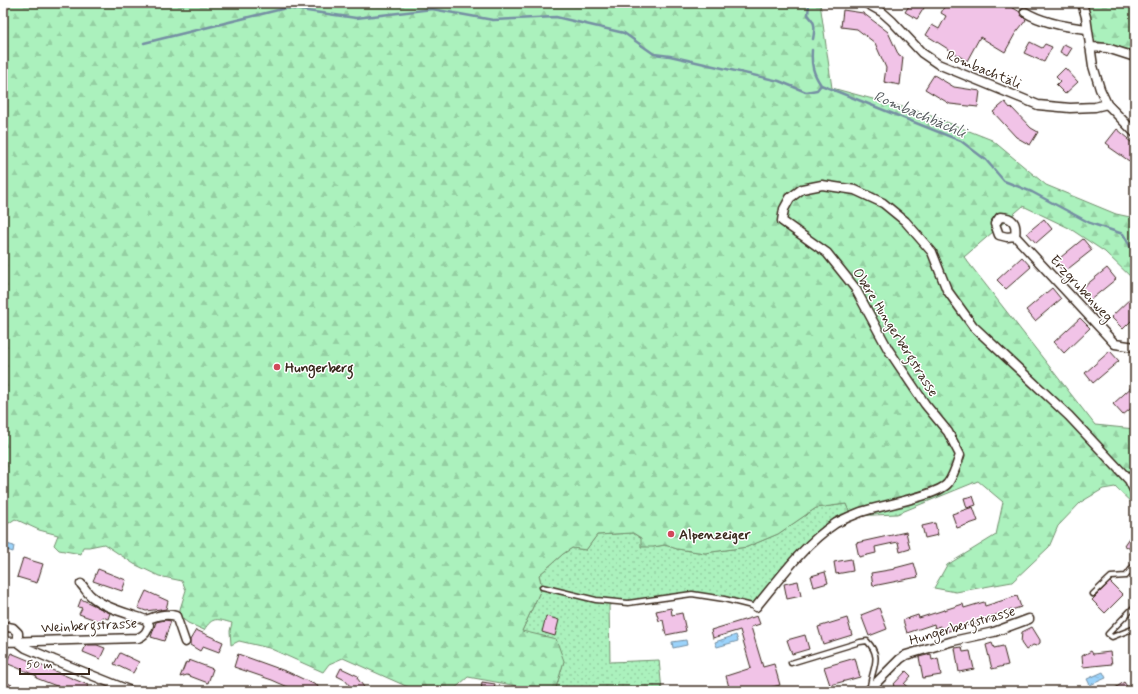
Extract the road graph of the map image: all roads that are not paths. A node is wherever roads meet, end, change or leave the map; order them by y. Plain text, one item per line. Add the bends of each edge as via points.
1 (1082, 3) edge
2 (870, 4) edge
3 (1025, 12) dead end
4 (1087, 29) junction
5 (1090, 47) junction
6 (1135, 57) edge
7 (1107, 104) junction
8 (1135, 133) edge
9 (1016, 236) dead end
10 (1135, 347) edge
11 (1135, 492) edge
12 (1135, 564) edge
13 (82, 584) dead end
14 (542, 587) dead end
15 (1093, 594) dead end
16 (1135, 606) edge
17 (756, 607) joint
18 (1029, 619) dead end
19 (146, 620) junction
20 (3, 626) edge
21 (1135, 628) edge
22 (3, 642) edge
23 (18, 642) junction
24 (185, 642) dead end
25 (791, 663) dead end
26 (869, 690) edge
27 (131, 691) edge

1 - 4 street
2 - 7 street, Rombachtäli via 892,21 928,58 973,79 1038,105 1070,108
3 - 4 street via 1034,18
4 - 5 street
5 - 6 street via 1107,48
5 - 7 street via 1098,83
7 - 8 street
9 - 10 street, Erzgrubenweg via 1115,344
11 - 17 street, Obere Hungerbergstrasse via 1129,480 1069,416 973,326 948,290 932,252 905,221 884,202 855,190 822,185 802,189 790,198 784,209 782,221 827,253 855,288 888,349 925,404 948,432 960,455 947,485 902,502 862,511 837,523 804,551
12 - 15 lane via 1126,576 1111,578
13 - 19 street, Weinbergstrasse via 96,600
14 - 17 lane, Obere Hungerbergstrasse via 596,600 628,603 692,594
16 - 21 lane via 1108,634 1112,637
18 - 26 street, Hungerbergstrasse via 994,632 906,655
19 - 23 street, Weinbergstrasse via 149,625 148,631 138,638
19 - 24 street, Weinbergstrasse via 169,614 176,616
20 - 23 street via 13,628 18,633
22 - 23 street, Weinbergstrasse
23 - 27 street, Weinbergstrasse via 26,648
25 - 26 lane via 867,641 875,652 875,666

